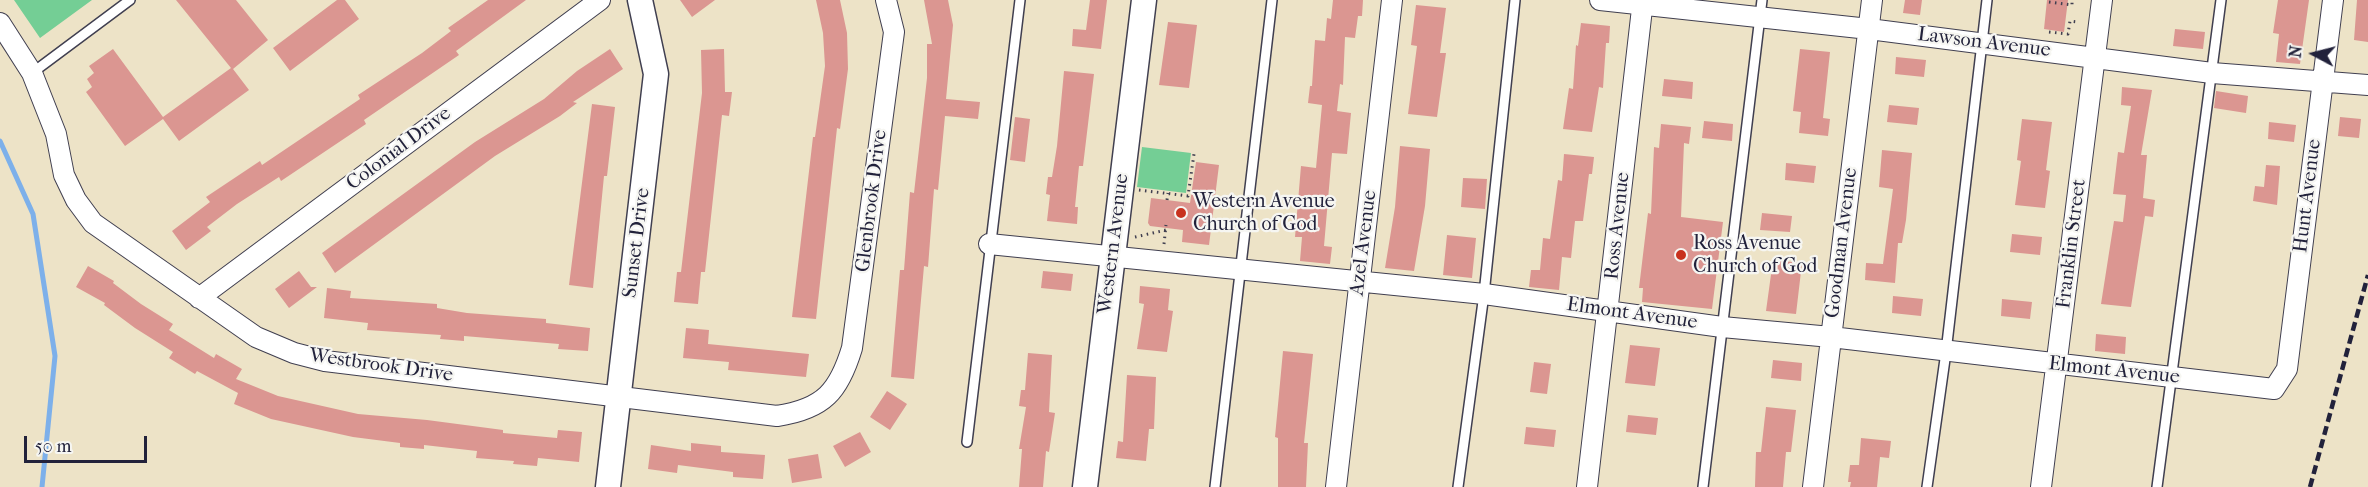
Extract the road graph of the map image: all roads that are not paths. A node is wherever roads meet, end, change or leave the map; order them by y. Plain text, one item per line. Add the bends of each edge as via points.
1 (130, 0) edge
2 (600, 0) edge
3 (640, 0) edge
4 (886, 0) edge
5 (1020, 0) edge
6 (1144, 0) edge
7 (1272, 0) edge
8 (1392, 0) edge
9 (1515, 0) edge
10 (1600, 0) edge
11 (1872, 0) edge
12 (1987, 0) edge
13 (2102, 0) edge
14 (2221, 0) edge
15 (2333, 0) edge
16 (1642, 3) edge
17 (1761, 8) edge
18 (0, 23) edge
19 (1869, 29) junction
20 (1982, 43) junction
21 (2095, 57) junction
22 (32, 73) junction
23 (2212, 73) junction
24 (2322, 80) junction
25 (2368, 85) edge
26 (989, 244) junction
27 (1113, 256) junction
28 (1241, 270) junction
29 (1359, 283) junction
30 (1484, 294) junction
31 (199, 298) junction
32 (1609, 310) junction
33 (1722, 327) junction
34 (1831, 337) junction
35 (1946, 352) junction
36 (2056, 366) junction
37 (2173, 376) junction
38 (2274, 389) joint
39 (829, 396) joint
40 (619, 398) junction
41 (967, 442) dead end
42 (608, 487) edge
43 (1085, 487) edge
44 (1215, 487) edge
45 (1336, 487) edge
46 (1458, 487) edge
47 (1587, 487) edge
48 (1703, 487) edge
49 (1813, 487) edge
50 (1927, 487) edge
51 (2041, 487) edge
52 (2157, 487) edge

1 - 22 lane
2 - 31 street, Colonial Drive
3 - 40 street, Sunset Drive via 656,74
4 - 39 street, Glenbrook Drive via 894,32 852,348 843,376
5 - 26 lane
6 - 27 street, Western Avenue
7 - 28 lane
8 - 29 street, Azel Avenue
9 - 30 lane
10 - 16 street, Lawson Avenue
11 - 19 street, Goodman Avenue
12 - 20 lane
13 - 21 street, Franklin Street
14 - 23 lane
15 - 24 street, Hunt Avenue
16 - 17 street, Lawson Avenue
16 - 32 street, Ross Avenue
17 - 19 street, Lawson Avenue
17 - 33 lane
18 - 22 street, Westbrook Drive
19 - 20 street, Lawson Avenue
19 - 34 street, Goodman Avenue
20 - 21 street, Lawson Avenue
20 - 35 lane
21 - 23 street, Lawson Avenue
21 - 36 street, Franklin Street
22 - 31 street, Westbrook Drive via 56,134 64,176 76,201 93,223
23 - 24 street, Lawson Avenue
23 - 37 lane
24 - 25 street, Lawson Avenue
24 - 38 street, Hunt Avenue via 2287,369
26 - 27 street, Elmont Avenue
26 - 41 lane
27 - 28 street, Elmont Avenue
27 - 43 street, Western Avenue
28 - 29 street, Elmont Avenue
28 - 44 lane
29 - 30 street, Elmont Avenue
29 - 45 street, Azel Avenue
30 - 32 street, Elmont Avenue
30 - 46 lane
31 - 40 street, Westbrook Drive via 256,337 325,361
32 - 33 street, Elmont Avenue
32 - 47 street, Ross Avenue
33 - 34 street, Elmont Avenue
33 - 48 lane
34 - 35 street, Elmont Avenue
34 - 49 street, Goodman Avenue
35 - 36 street, Elmont Avenue
35 - 50 lane
36 - 37 street, Elmont Avenue
36 - 51 street, Franklin Street
37 - 38 street, Elmont Avenue
37 - 52 lane
39 - 40 street, Westbrook Drive via 804,412 777,416
40 - 42 street, Sunset Drive

